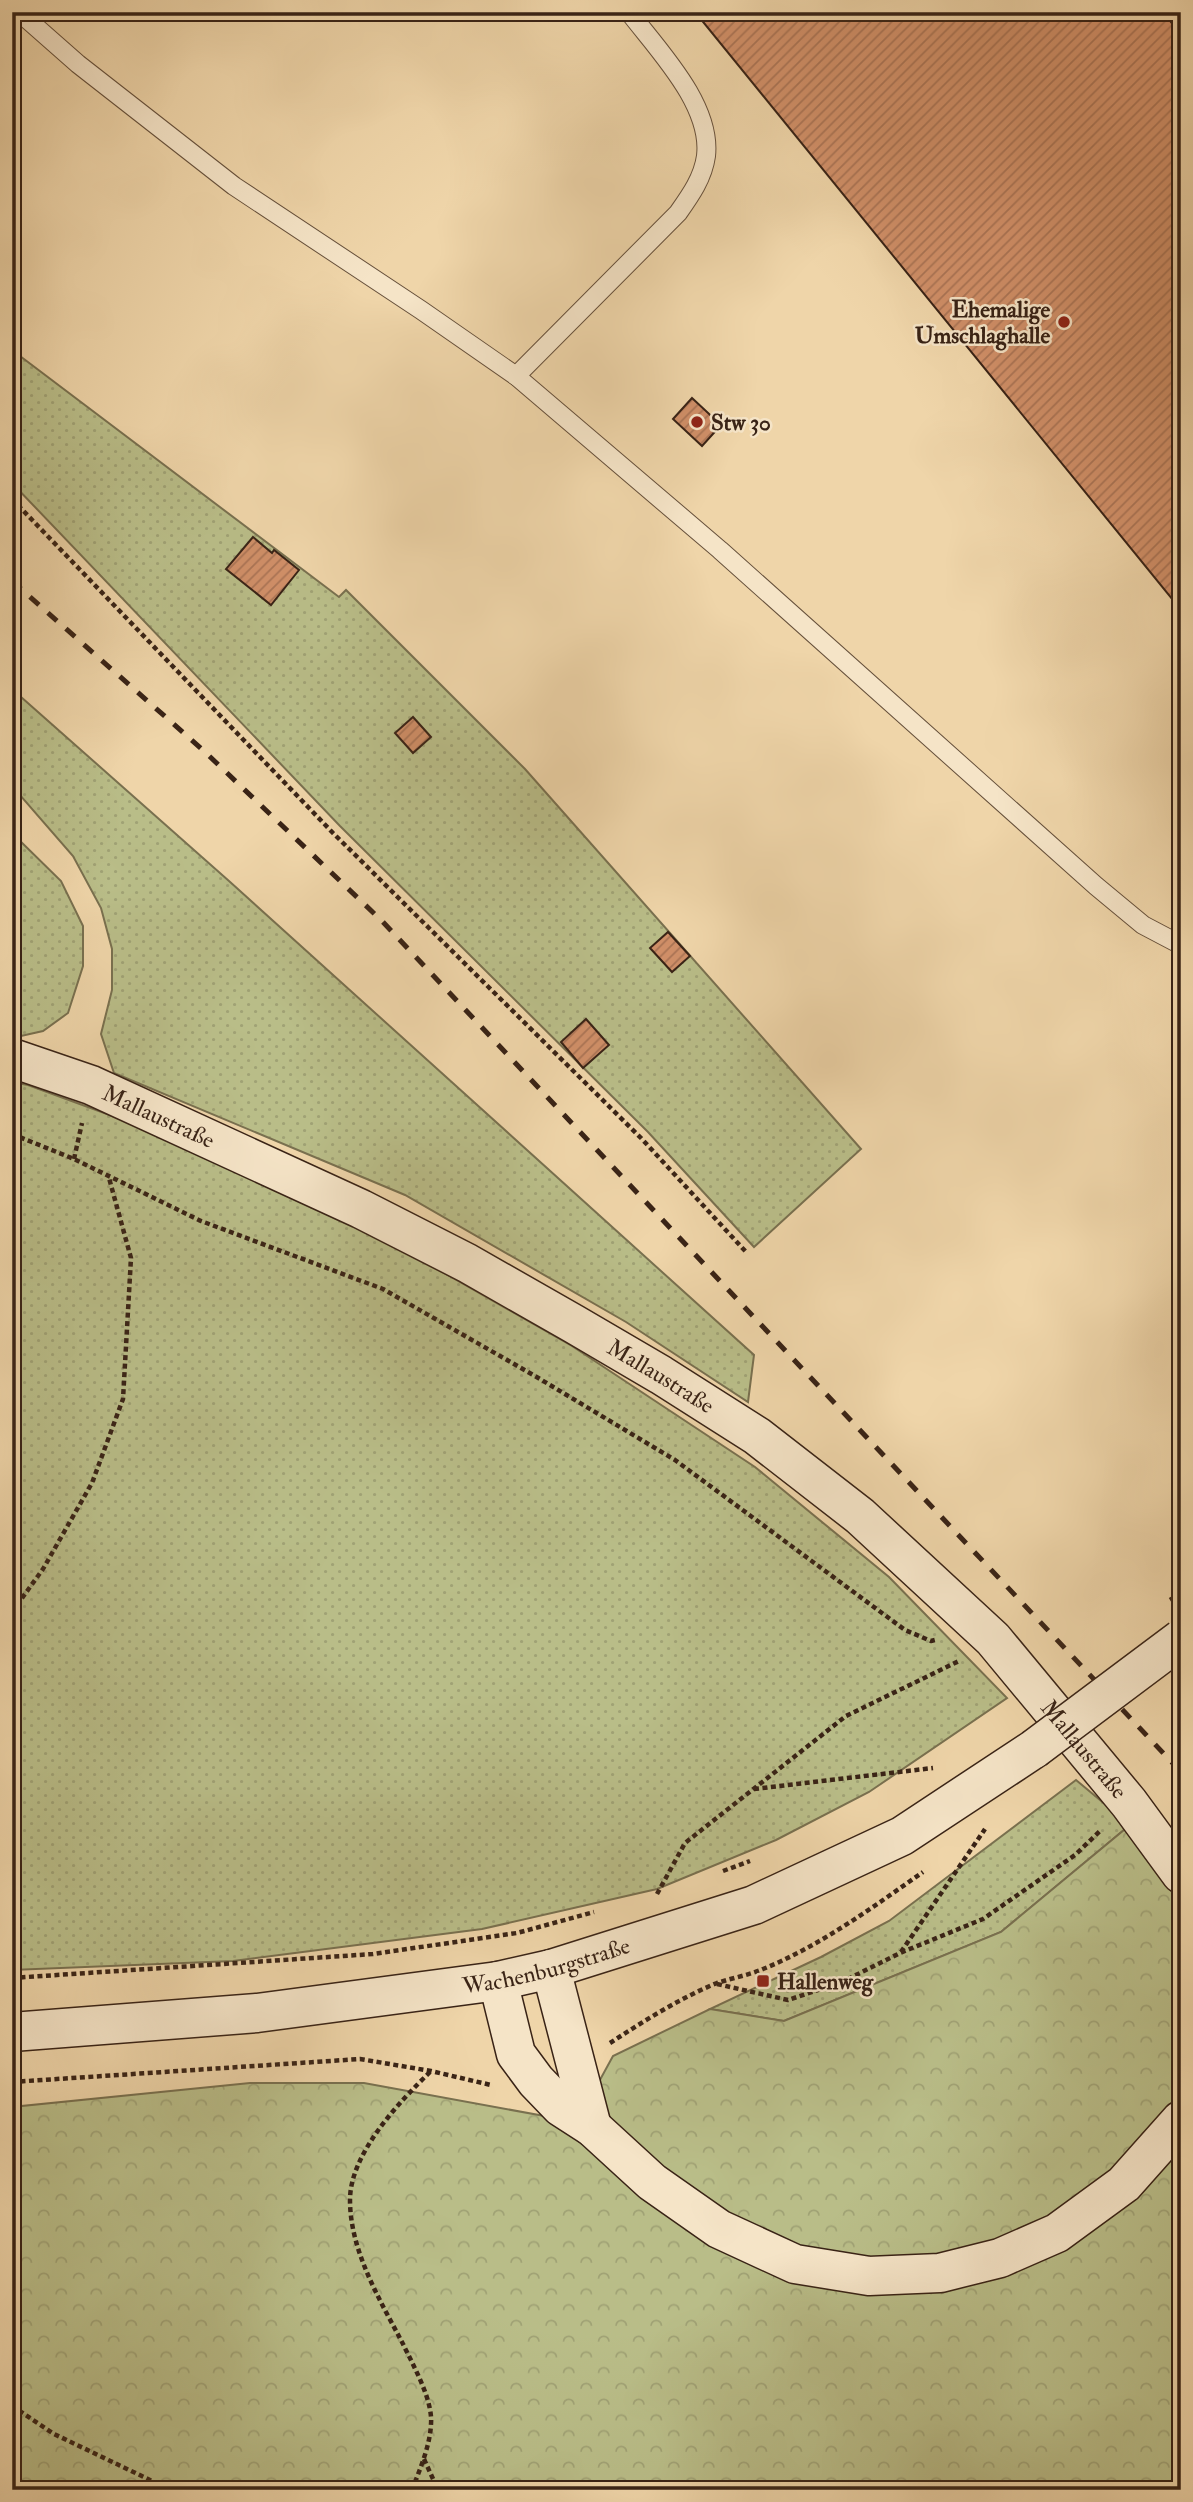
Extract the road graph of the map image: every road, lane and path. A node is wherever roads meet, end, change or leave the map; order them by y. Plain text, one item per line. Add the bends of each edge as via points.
1 (18, 12) edge
2 (629, 12) edge
3 (12, 19) edge
4 (516, 376) junction
5 (12, 499) edge
6 (1181, 945) edge
7 (12, 1058) edge
8 (12, 1134) edge
9 (108, 1177) junction
10 (747, 1254) dead end
11 (12, 1612) edge
12 (943, 1638) dead end
13 (1181, 1639) edge
14 (961, 1660) dead end
15 (938, 1767) dead end
16 (751, 1790) junction
17 (1129, 1803) junction
18 (986, 1827) dead end
19 (756, 1859) dead end
20 (721, 1872) dead end
21 (1181, 1874) edge
22 (670, 1890) dead end
23 (657, 1894) junction
24 (645, 1898) dead end
25 (606, 1908) dead end
26 (870, 1909) dead end
27 (900, 1953) junction
28 (551, 1969) junction
29 (12, 1978) edge
30 (498, 1980) junction
31 (717, 1984) junction
32 (12, 2032) edge
33 (573, 2060) junction
34 (431, 2071) junction
35 (536, 2081) junction
36 (12, 2082) edge
37 (1181, 2120) edge
38 (592, 2127) junction
39 (12, 2406) edge
40 (424, 2458) junction
41 (171, 2490) edge
42 (412, 2490) edge
43 (439, 2490) edge

1 - 3 lane
1 - 4 lane via 234,186
2 - 4 lane via 686,85 702,122 706,155 698,184 678,214
4 - 6 lane via 720,550 1106,894 1143,925
5 - 10 path via 333,833 641,1138
7 - 17 street, Mallaustraße via 91,1085 361,1209 574,1324 757,1436 860,1516 993,1639
8 - 9 path
9 - 11 path via 131,1258 123,1399 92,1483 43,1569
9 - 12 path via 201,1221 395,1296 675,1460 905,1630 931,1641
13 - 28 street, Wachenburgstraße, bridge via 1034,1749 902,1836 766,1899
14 - 16 path via 846,1716
15 - 16 path
16 - 23 path via 685,1843
17 - 21 street, Mallaustraße
17 - 27 path via 1075,1855 983,1919
18 - 27 path
19 - 20 path
22 - 23 path
23 - 24 path
25 - 29 path via 517,1933 373,1954
26 - 31 path via 804,1949
27 - 31 path via 842,1982 788,2000
28 - 30 street, Wachenburgstraße
28 - 33 street
30 - 32 street, Wachenburgstraße via 257,2013
30 - 35 street via 516,2054
31 - 33 path
33 - 38 street
34 - 35 path via 517,2091
34 - 36 path via 360,2059
34 - 40 path via 399,2102 361,2157 350,2197 351,2224 366,2271 421,2379 432,2422
35 - 38 street via 561,2107
37 - 38 street via 1124,2184 1057,2233 1000,2258 940,2273 869,2276 795,2264 719,2229 652,2182
39 - 41 path via 54,2434
40 - 42 path
40 - 43 path

